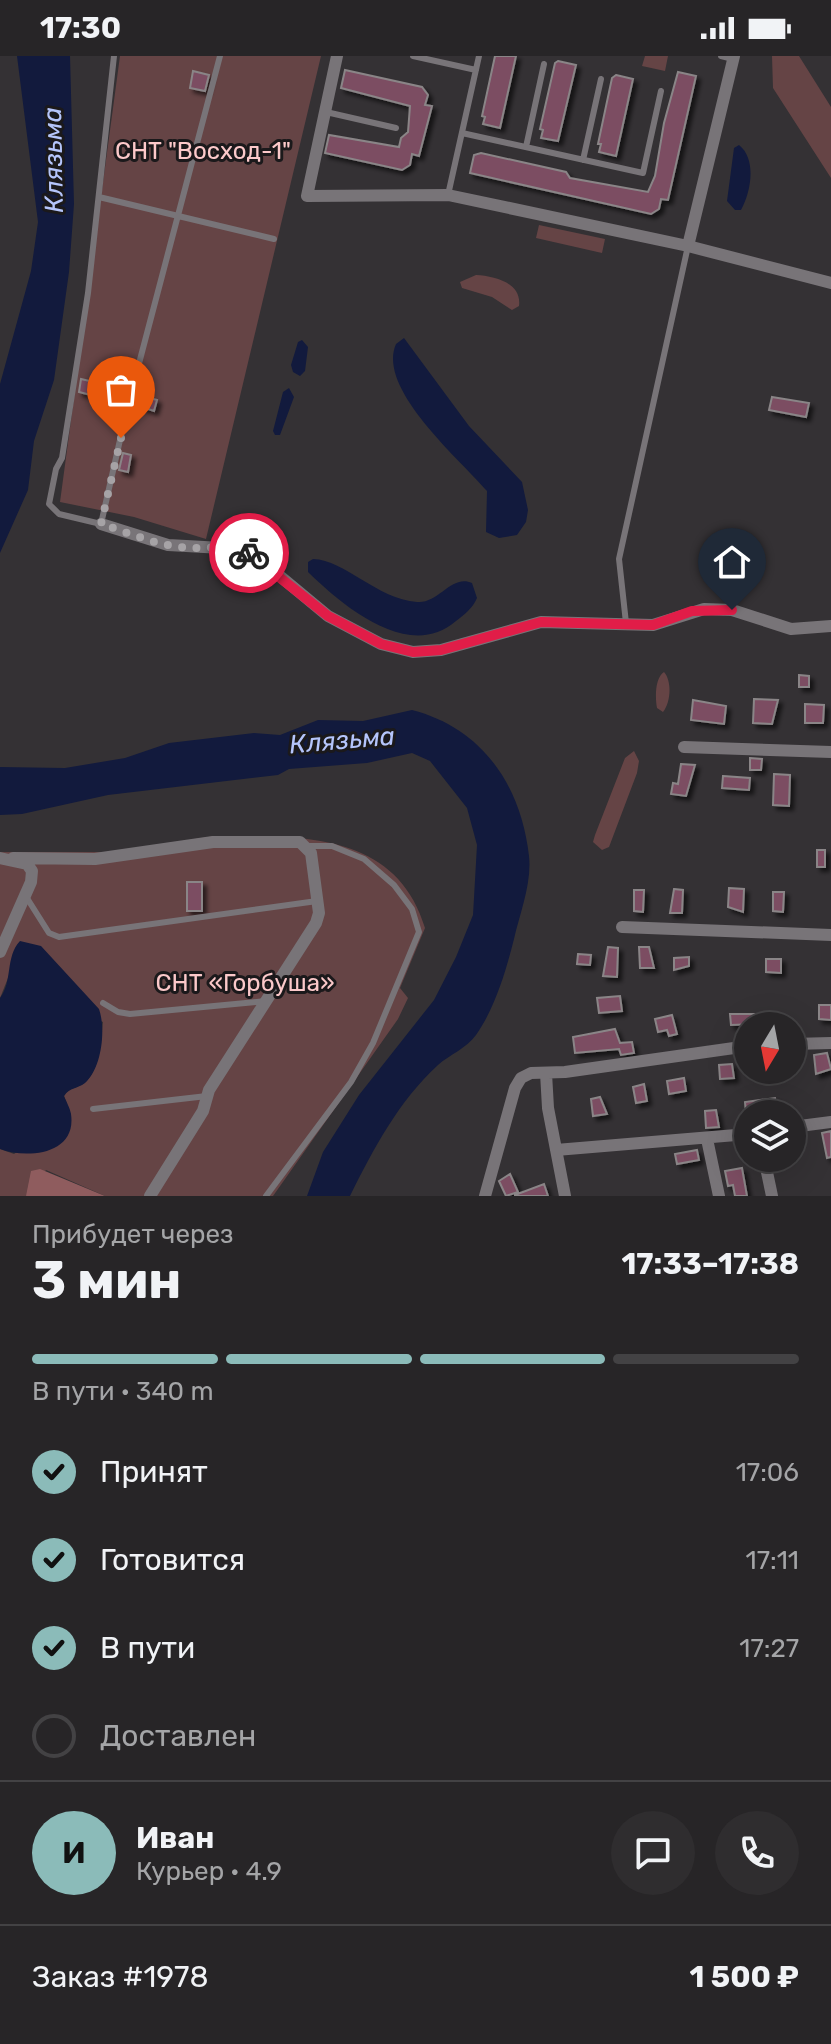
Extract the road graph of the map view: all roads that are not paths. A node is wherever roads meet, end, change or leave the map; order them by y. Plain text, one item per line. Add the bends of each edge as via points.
1 (114, 56) edge
2 (220, 56) edge
3 (337, 56) edge
4 (413, 56) edge
5 (479, 56) edge
6 (729, 57) edge
7 (544, 64) dead end
8 (476, 70) junction
9 (601, 79) dead end
10 (661, 91) dead end
11 (325, 112) junction
12 (396, 128) dead end
13 (462, 133) junction
14 (526, 147) junction
15 (583, 160) junction
16 (448, 195) junction
17 (99, 197) junction
18 (179, 214) junction
19 (274, 239) dead end
20 (688, 246) junction
21 (831, 283) edge
22 (101, 524) junction
23 (627, 625) junction
24 (831, 626) edge
25 (684, 747) dead end
26 (831, 752) edge
27 (307, 846) junction
28 (7, 858) edge
29 (25, 895) junction
30 (317, 901) junction
31 (622, 927) dead end
32 (831, 935) edge
33 (0, 952) edge
34 (266, 1001) junction
35 (103, 1003) dead end
36 (831, 1043) edge
37 (806, 1044) edge
38 (734, 1048) edge
39 (546, 1073) junction
40 (207, 1096) junction
41 (93, 1109) dead end
42 (831, 1122) edge
43 (806, 1125) edge
44 (734, 1136) edge
45 (707, 1139) junction
46 (556, 1150) junction
47 (767, 1172) edge
48 (150, 1196) edge
49 (266, 1196) edge
50 (485, 1196) edge
51 (565, 1196) edge
52 (719, 1196) edge
53 (772, 1196) edge

1 - 17 lane
2 - 18 lane
3 - 11 street
4 - 8 lane
5 - 8 lane
6 - 20 street
7 - 14 lane
8 - 13 lane
9 - 15 lane
10 - 15 lane via 643,173
11 - 12 lane
11 - 16 street via 307,196
13 - 14 lane
13 - 16 lane
14 - 15 lane
16 - 20 street
17 - 18 lane
17 - 22 lane via 62,458 49,504 59,514
18 - 19 lane
18 - 22 lane
20 - 21 street
20 - 23 lane via 619,559
22 - 23 street via 176,547 240,549 328,616 400,650 441,650 541,622
23 - 24 street via 653,625 692,611 717,609 791,629
25 - 26 street
27 - 28 street via 213,842 115,857
27 - 30 street
27 - 49 lane via 332,846 364,859 394,885 412,909 419,932 351,1082
28 - 29 street via 32,871
29 - 30 lane via 49,933 59,937
29 - 33 street
30 - 34 street via 316,923
31 - 32 street
34 - 35 lane via 130,1014
34 - 40 street
36 - 37 street
38 - 39 street
39 - 46 street
39 - 50 street via 531,1073 515,1088
40 - 41 lane
40 - 48 street
42 - 43 street
44 - 45 street
45 - 46 street
45 - 52 street
46 - 51 street
47 - 53 street

